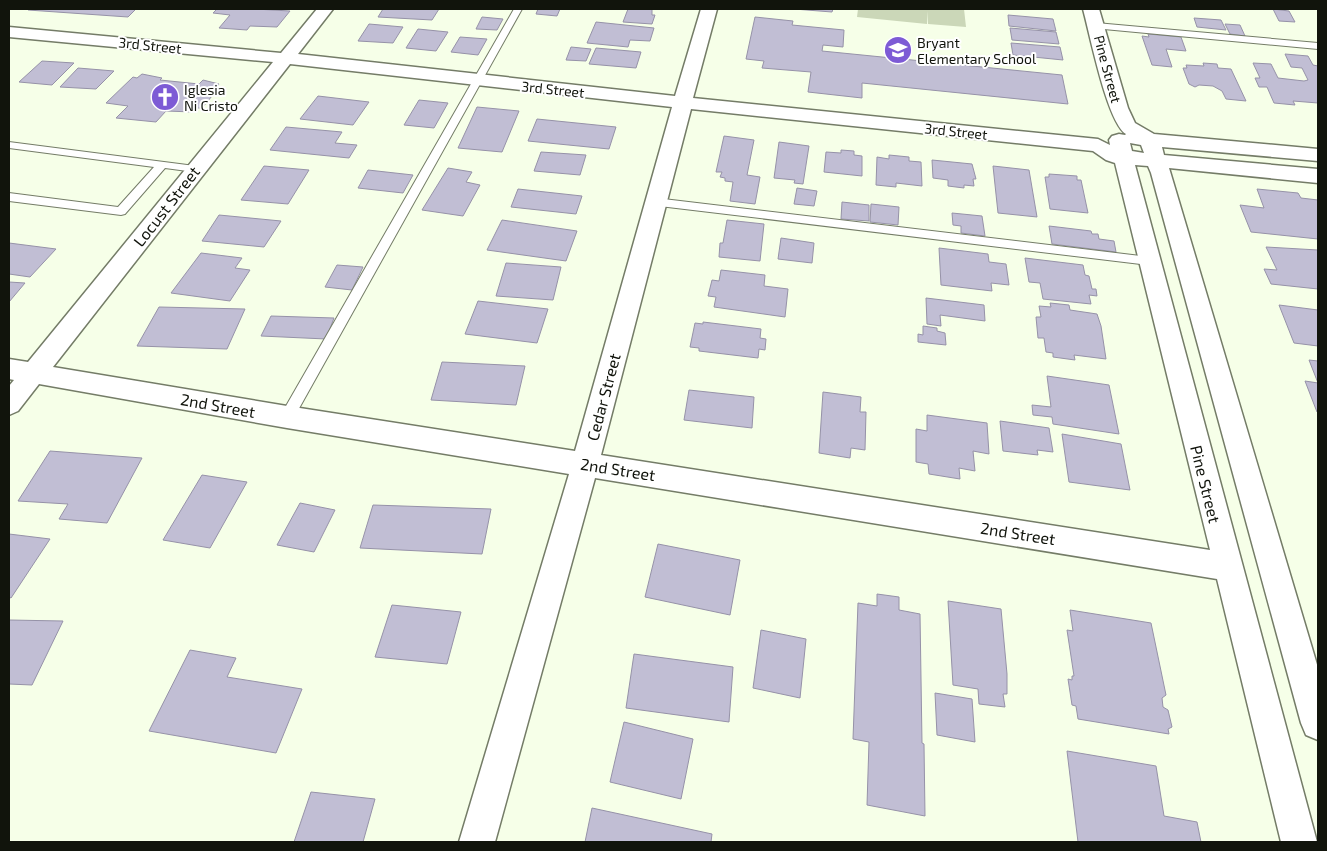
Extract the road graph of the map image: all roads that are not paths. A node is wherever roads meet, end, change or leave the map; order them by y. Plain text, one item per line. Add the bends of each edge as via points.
1 (325, 9) edge
2 (518, 9) edge
3 (709, 9) edge
4 (1094, 17) edge
5 (9, 32) edge
6 (1318, 46) edge
7 (283, 58) junction
8 (478, 81) junction
9 (684, 103) junction
10 (1129, 144) junction
11 (9, 145) edge
12 (1318, 155) edge
13 (162, 165) junction
14 (195, 169) junction
15 (1318, 176) edge
16 (9, 196) edge
17 (655, 202) junction
18 (1149, 261) junction
19 (21, 371) edge
20 (9, 404) edge
21 (287, 417) junction
22 (585, 464) junction
23 (1227, 567) junction
24 (1318, 723) edge
25 (477, 842) edge
26 (1299, 842) edge

1 - 7 street, Locust Street
2 - 8 lane
3 - 9 street, Cedar Street
4 - 6 lane
4 - 10 street, Pine Street
5 - 7 street, 3rd Street
7 - 8 street, 3rd Street
7 - 14 street, Locust Street
8 - 9 street, 3rd Street
8 - 21 lane
9 - 10 street, 3rd Street
9 - 17 street, Cedar Street
10 - 12 street, 3rd Street
10 - 15 street, 3rd Street
10 - 18 street, Pine Street
10 - 24 street, Pine Street
11 - 13 lane
13 - 14 lane
13 - 16 lane via 121,211
14 - 19 street, Locust Street
17 - 18 lane
17 - 22 street, Cedar Street
18 - 23 street, Pine Street
19 - 20 street, Locust Street
19 - 21 street, 2nd Street
21 - 22 street, 2nd Street
22 - 23 street, 2nd Street
22 - 25 street, Cedar Street
23 - 26 street, Pine Street

